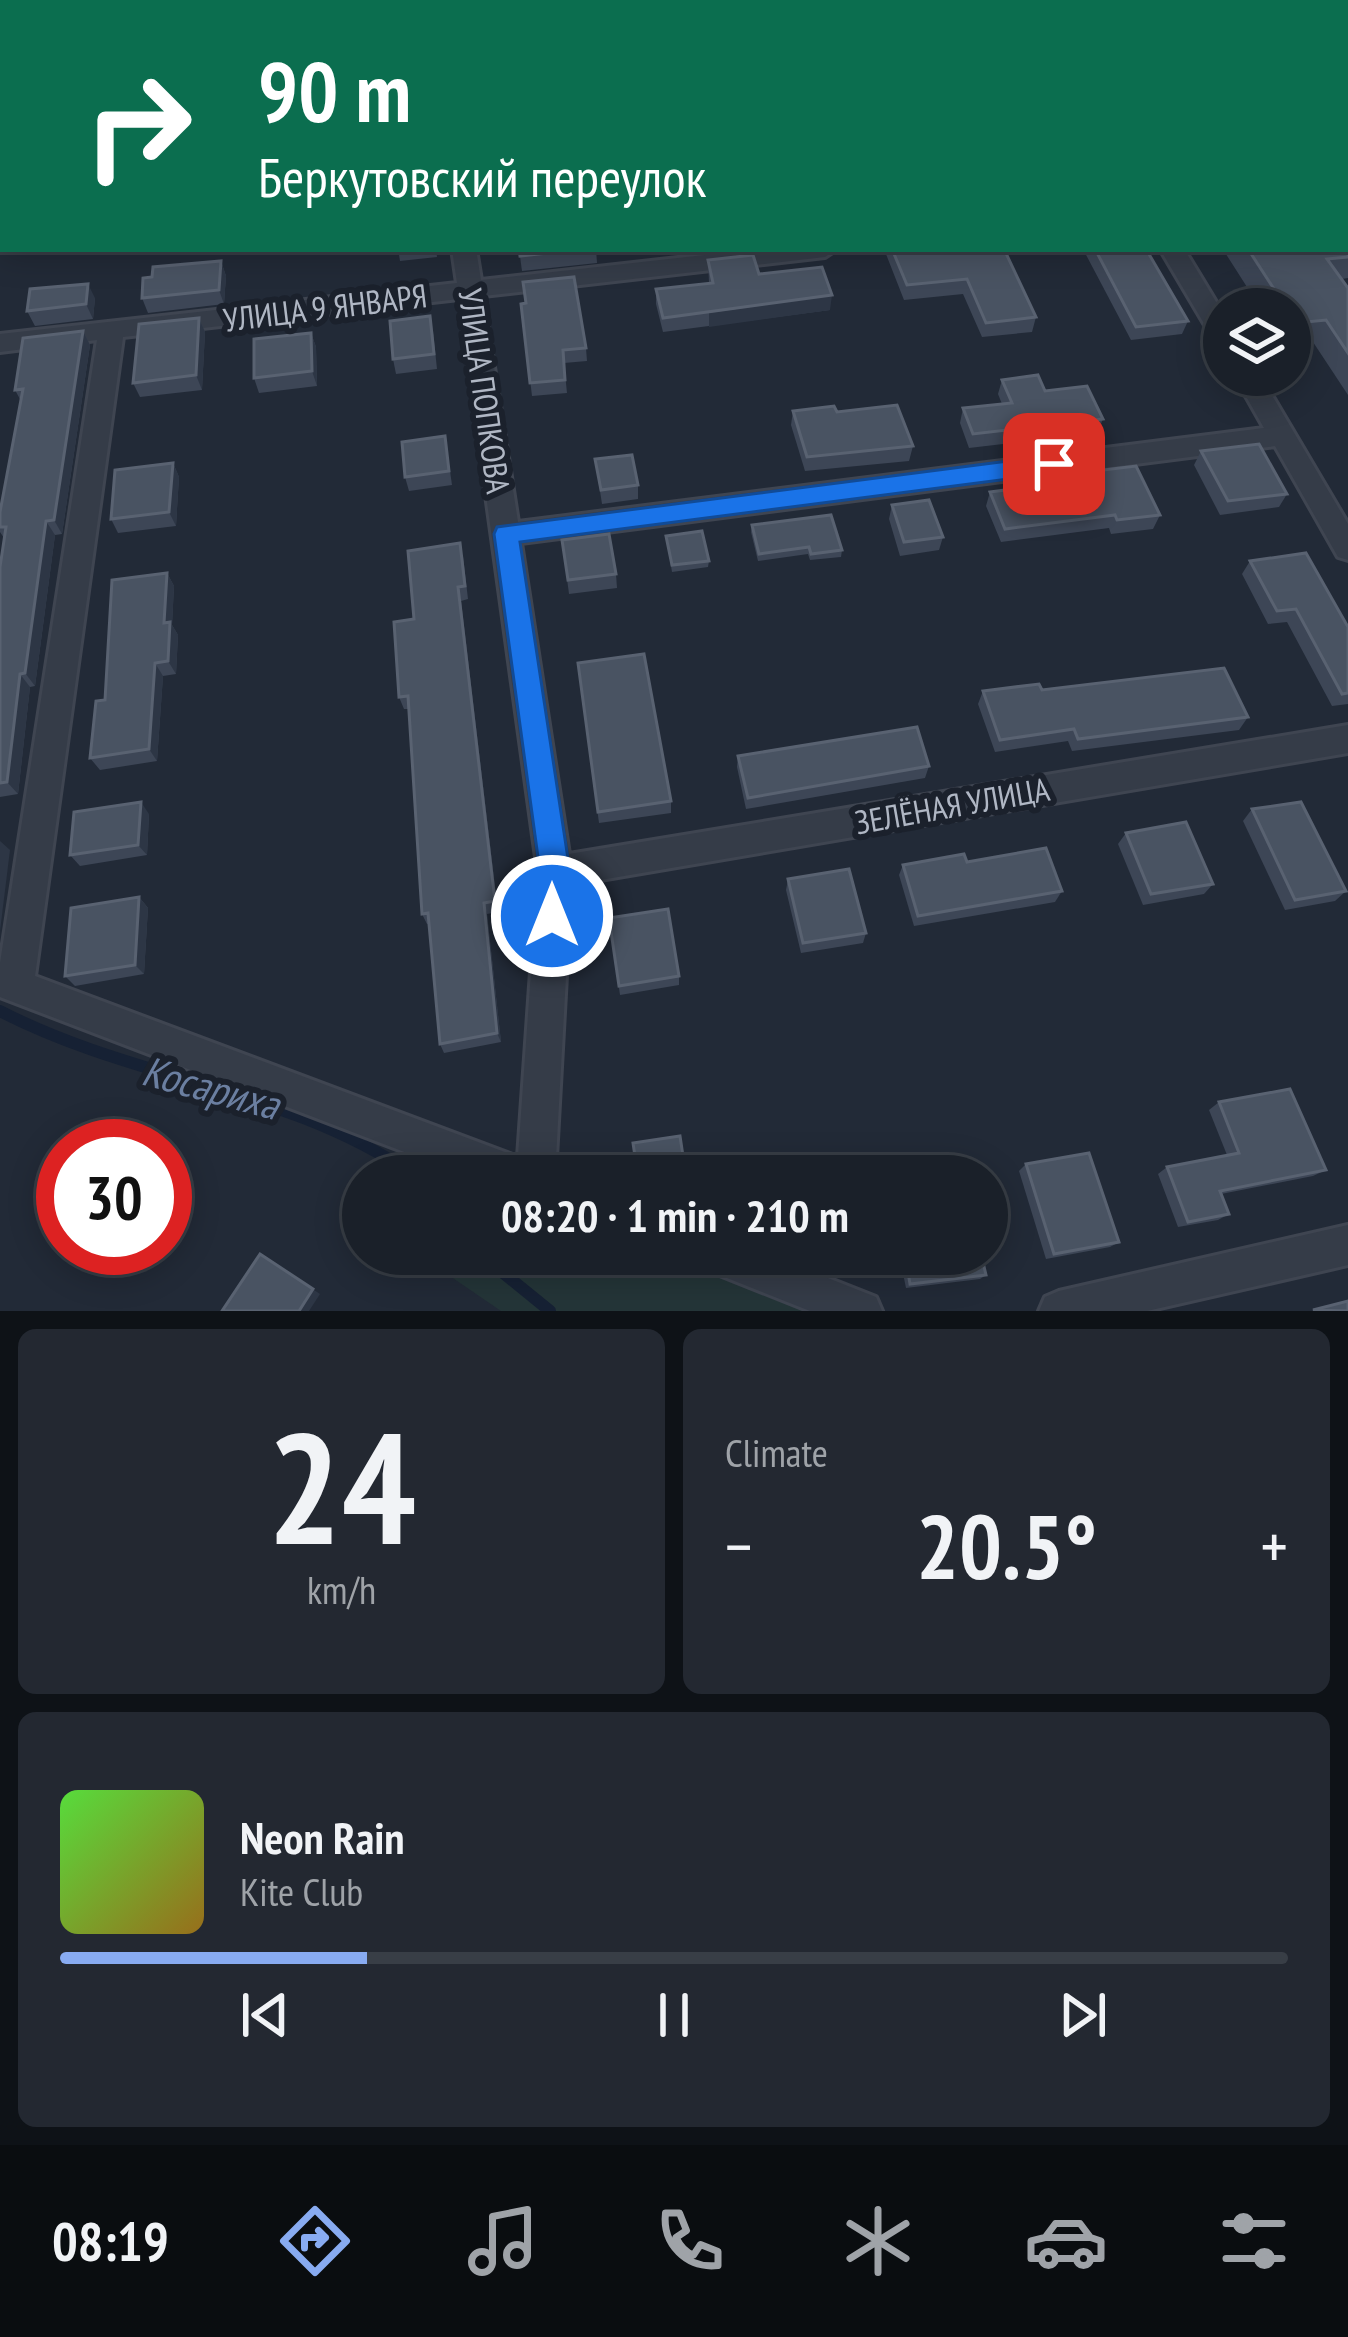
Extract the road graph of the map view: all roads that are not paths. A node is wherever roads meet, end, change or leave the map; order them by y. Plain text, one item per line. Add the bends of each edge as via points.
1 (464, 252) edge
2 (799, 252) edge
3 (1174, 252) edge
4 (470, 290) junction
5 (1203, 301) edge
6 (111, 332) junction
7 (0, 343) edge
8 (1259, 396) edge
9 (1282, 435) junction
10 (506, 534) junction
11 (1348, 549) edge
12 (1348, 739) edge
13 (555, 872) junction
14 (8, 982) edge
15 (462, 1155) edge
16 (537, 1155) edge
17 (1348, 1245) edge
18 (770, 1275) edge
19 (862, 1311) edge
20 (1059, 1311) edge

1 - 4 street, УЛИЦА ПОПКОВА
2 - 4 street, УЛИЦА 9 ЯНВАРЯ
3 - 5 street
4 - 6 street, УЛИЦА 9 ЯНВАРЯ
4 - 10 street, УЛИЦА ПОПКОВА
6 - 7 street, УЛИЦА 9 ЯНВАРЯ
6 - 14 street
8 - 9 street
9 - 10 street
9 - 11 street
10 - 13 street, УЛИЦА ПОПКОВА
12 - 13 street, ЗЕЛЁНАЯ УЛИЦА
13 - 16 street, УЛИЦА ПОПКОВА
14 - 15 street
17 - 20 street
18 - 19 street

